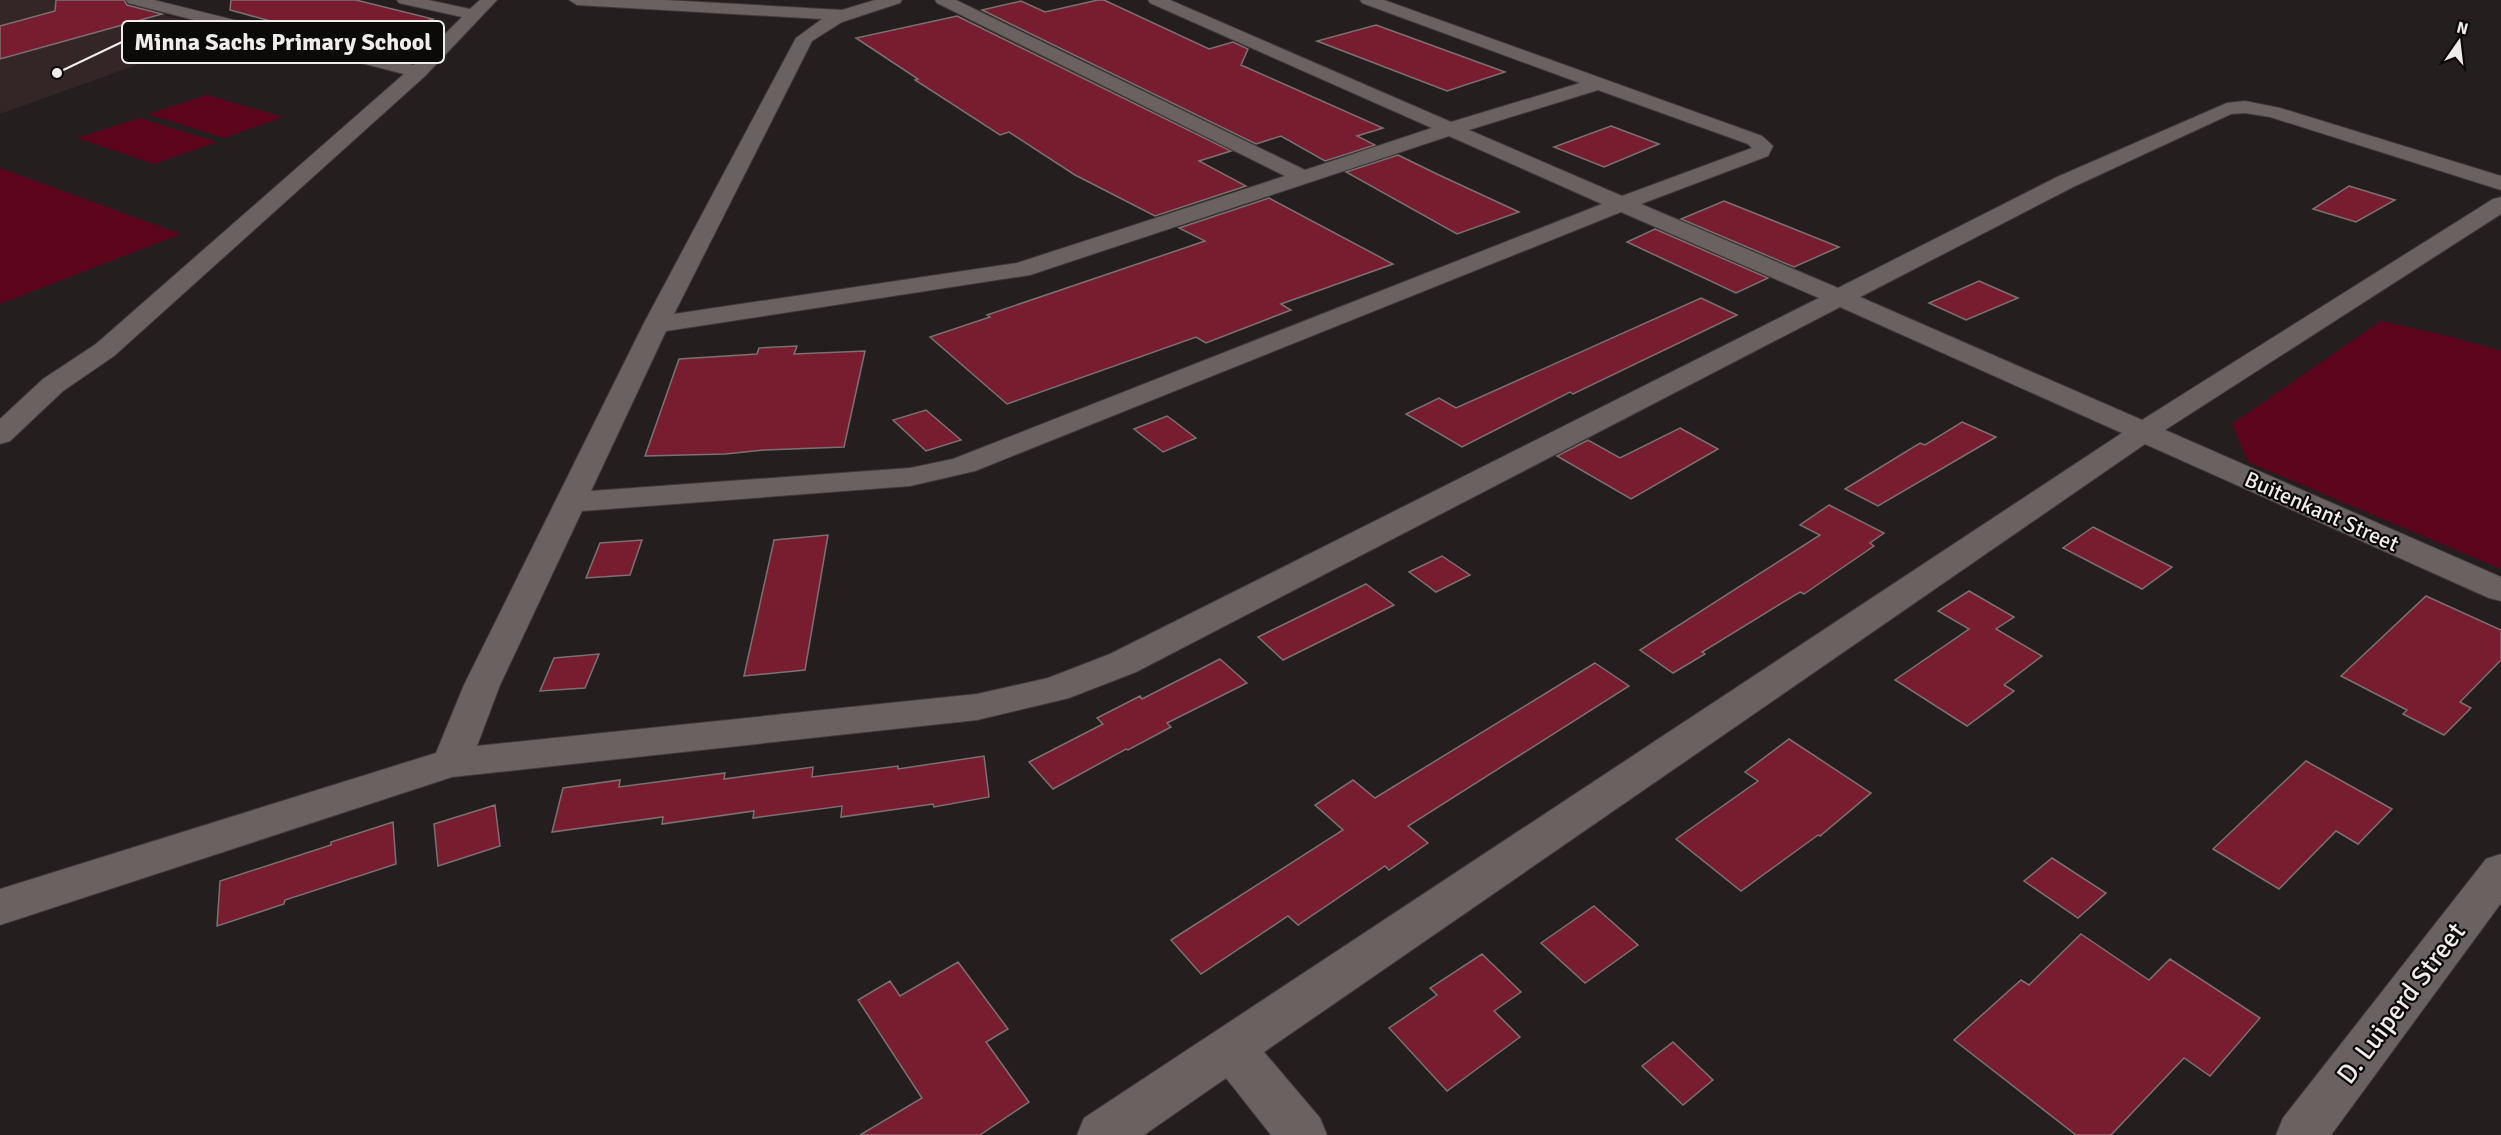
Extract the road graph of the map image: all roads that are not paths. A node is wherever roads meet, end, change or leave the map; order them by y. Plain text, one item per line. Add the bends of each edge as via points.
1 (134, 0) edge
2 (405, 0) edge
3 (577, 0) edge
4 (894, 0) edge
5 (943, 0) edge
6 (1156, 0) edge
7 (1368, 0) edge
8 (653, 2) edge
9 (481, 8) edge
10 (842, 15) junction
11 (418, 72) junction
12 (1597, 84) junction
13 (1450, 129) junction
14 (1303, 177) junction
15 (2501, 183) edge
16 (1620, 204) junction
17 (2501, 204) edge
18 (1841, 298) junction
19 (656, 325) junction
20 (53, 385) junction
21 (0, 404) edge
22 (2144, 432) junction
23 (0, 435) edge
24 (572, 502) junction
25 (2501, 590) edge
26 (451, 763) junction
27 (2501, 871) edge
28 (0, 907) edge
29 (1231, 1048) junction
30 (1102, 1135) edge
31 (1302, 1135) edge
32 (2301, 1135) edge

1 - 11 street
2 - 9 street
3 - 8 street
4 - 10 street
5 - 14 street
6 - 13 street, Buitenkant Street
7 - 12 street
8 - 10 street
9 - 11 street
10 - 19 street via 806,38
11 - 20 street via 105,350
12 - 13 street
12 - 16 street via 1763,146 1761,152
13 - 14 street
13 - 16 street, Buitenkant Street
14 - 19 street via 1021,270
15 - 18 street via 2273,112 2245,107 2227,109 2065,182
16 - 18 street, Buitenkant Street
16 - 24 street via 964,465 910,477
17 - 22 street
18 - 22 street, Buitenkant Street
18 - 26 street via 1123,663 1056,689 976,707
19 - 24 street
20 - 21 street
20 - 23 street
22 - 25 street, Buitenkant Street
22 - 29 street
24 - 26 street via 482,685
26 - 28 street
27 - 32 street, D. Luiperd Street
29 - 30 street
29 - 31 street

